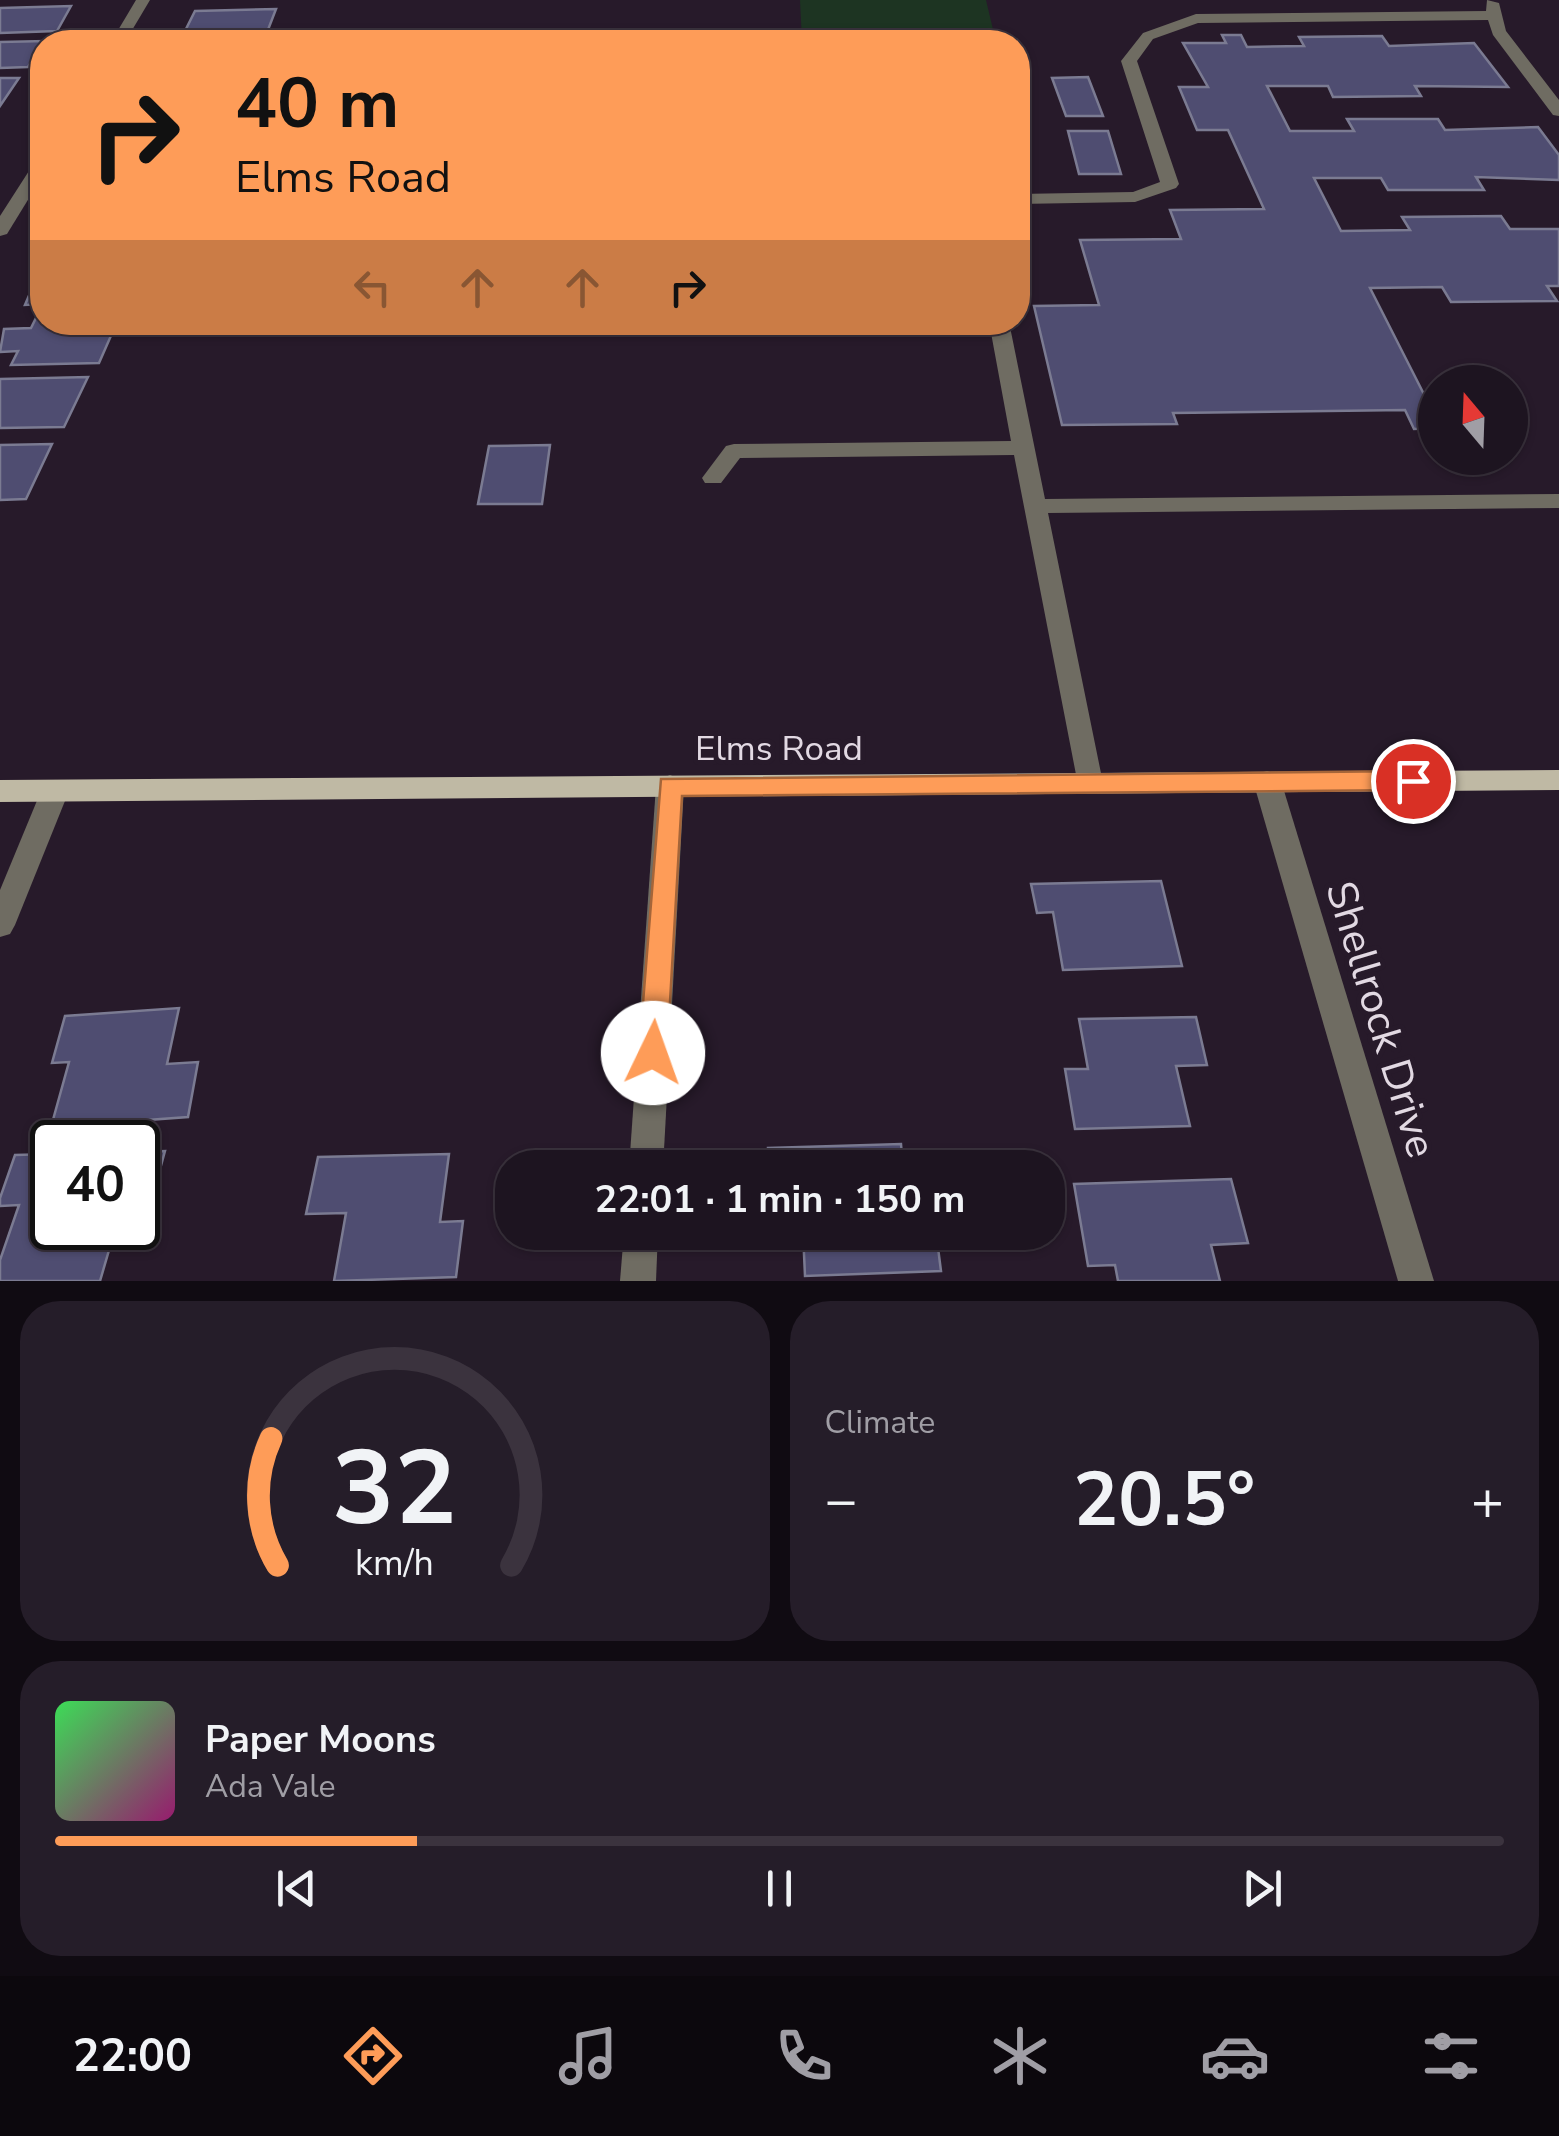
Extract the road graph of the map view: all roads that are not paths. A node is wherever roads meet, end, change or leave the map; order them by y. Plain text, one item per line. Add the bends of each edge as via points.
1 (143, 0) edge
2 (1492, 8) edge
3 (125, 30) edge
4 (1559, 110) edge
5 (30, 183) edge
6 (1030, 199) edge
7 (0, 230) edge
8 (1002, 335) edge
9 (1024, 448) junction
10 (713, 478) dead end
11 (1559, 501) edge
12 (1035, 506) junction
13 (1559, 780) edge
14 (1267, 782) junction
15 (1089, 783) junction
16 (670, 786) junction
17 (0, 791) edge
18 (56, 791) junction
19 (0, 925) edge
20 (647, 1150) edge
21 (641, 1250) edge
22 (638, 1281) edge
23 (1416, 1281) edge

1 - 3 street
2 - 4 street via 1498,32
2 - 6 street via 1211,17 1162,28 1138,45 1130,61 1170,184 1135,197
5 - 7 street
8 - 9 street
9 - 10 street via 734,450
9 - 12 street
11 - 12 street
12 - 15 street
13 - 14 main road, Elms Road
14 - 15 main road, Elms Road
14 - 23 street, Shellrock Drive
15 - 16 main road, Elms Road
16 - 18 main road, Elms Road
16 - 20 street
17 - 18 main road, Elms Road
18 - 19 street
21 - 22 street

